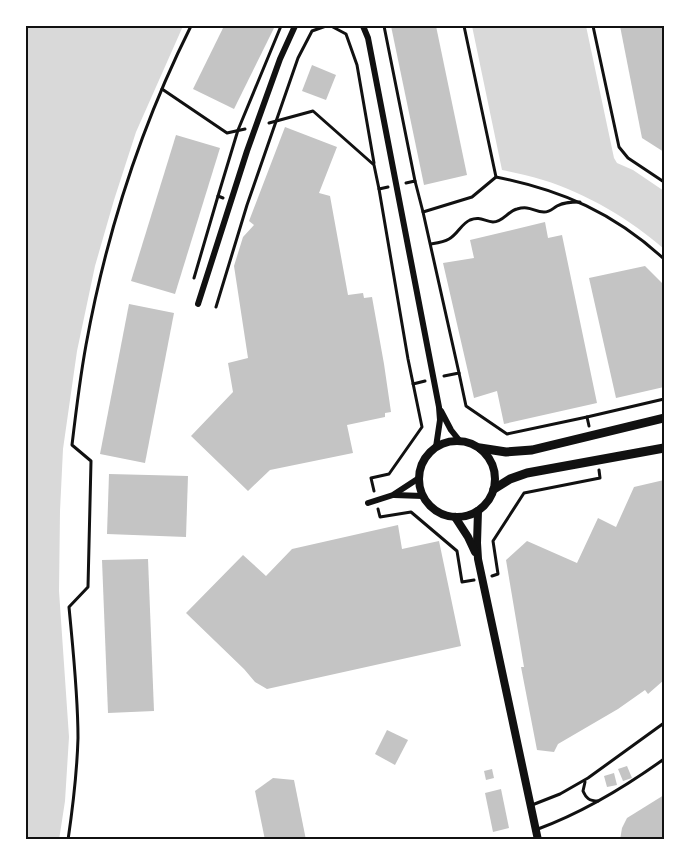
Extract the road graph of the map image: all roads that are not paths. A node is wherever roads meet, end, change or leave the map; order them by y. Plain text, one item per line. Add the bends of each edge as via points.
1 (295, 26) edge
2 (363, 26) edge
3 (198, 304) dead end
4 (439, 407) junction
5 (664, 418) edge
6 (459, 440) junction
7 (436, 447) junction
8 (480, 448) junction
9 (664, 448) edge
10 (419, 478) junction
11 (494, 489) junction
12 (393, 495) junction
13 (423, 496) junction
14 (368, 502) dead end
15 (478, 511) junction
16 (455, 517) junction
17 (478, 559) junction
18 (664, 723) edge
19 (664, 759) edge
20 (588, 778) junction
21 (599, 801) junction
22 (531, 805) junction
23 (536, 830) junction
24 (538, 840) edge

1 - 3 street via 256,127
2 - 4 street
4 - 6 street
4 - 7 street
5 - 8 main road via 532,450
6 - 7 street
6 - 8 street
7 - 10 street via 424,460
8 - 11 street via 495,470
9 - 11 main road via 527,473
10 - 12 street
10 - 13 street
11 - 15 street
12 - 13 street
12 - 14 street
13 - 16 street via 435,510
15 - 16 street
15 - 17 street
16 - 17 street
17 - 22 street
18 - 20 lane
19 - 21 lane
20 - 21 lane via 583,791 592,801
20 - 22 lane
21 - 23 lane
22 - 23 street
23 - 24 street

